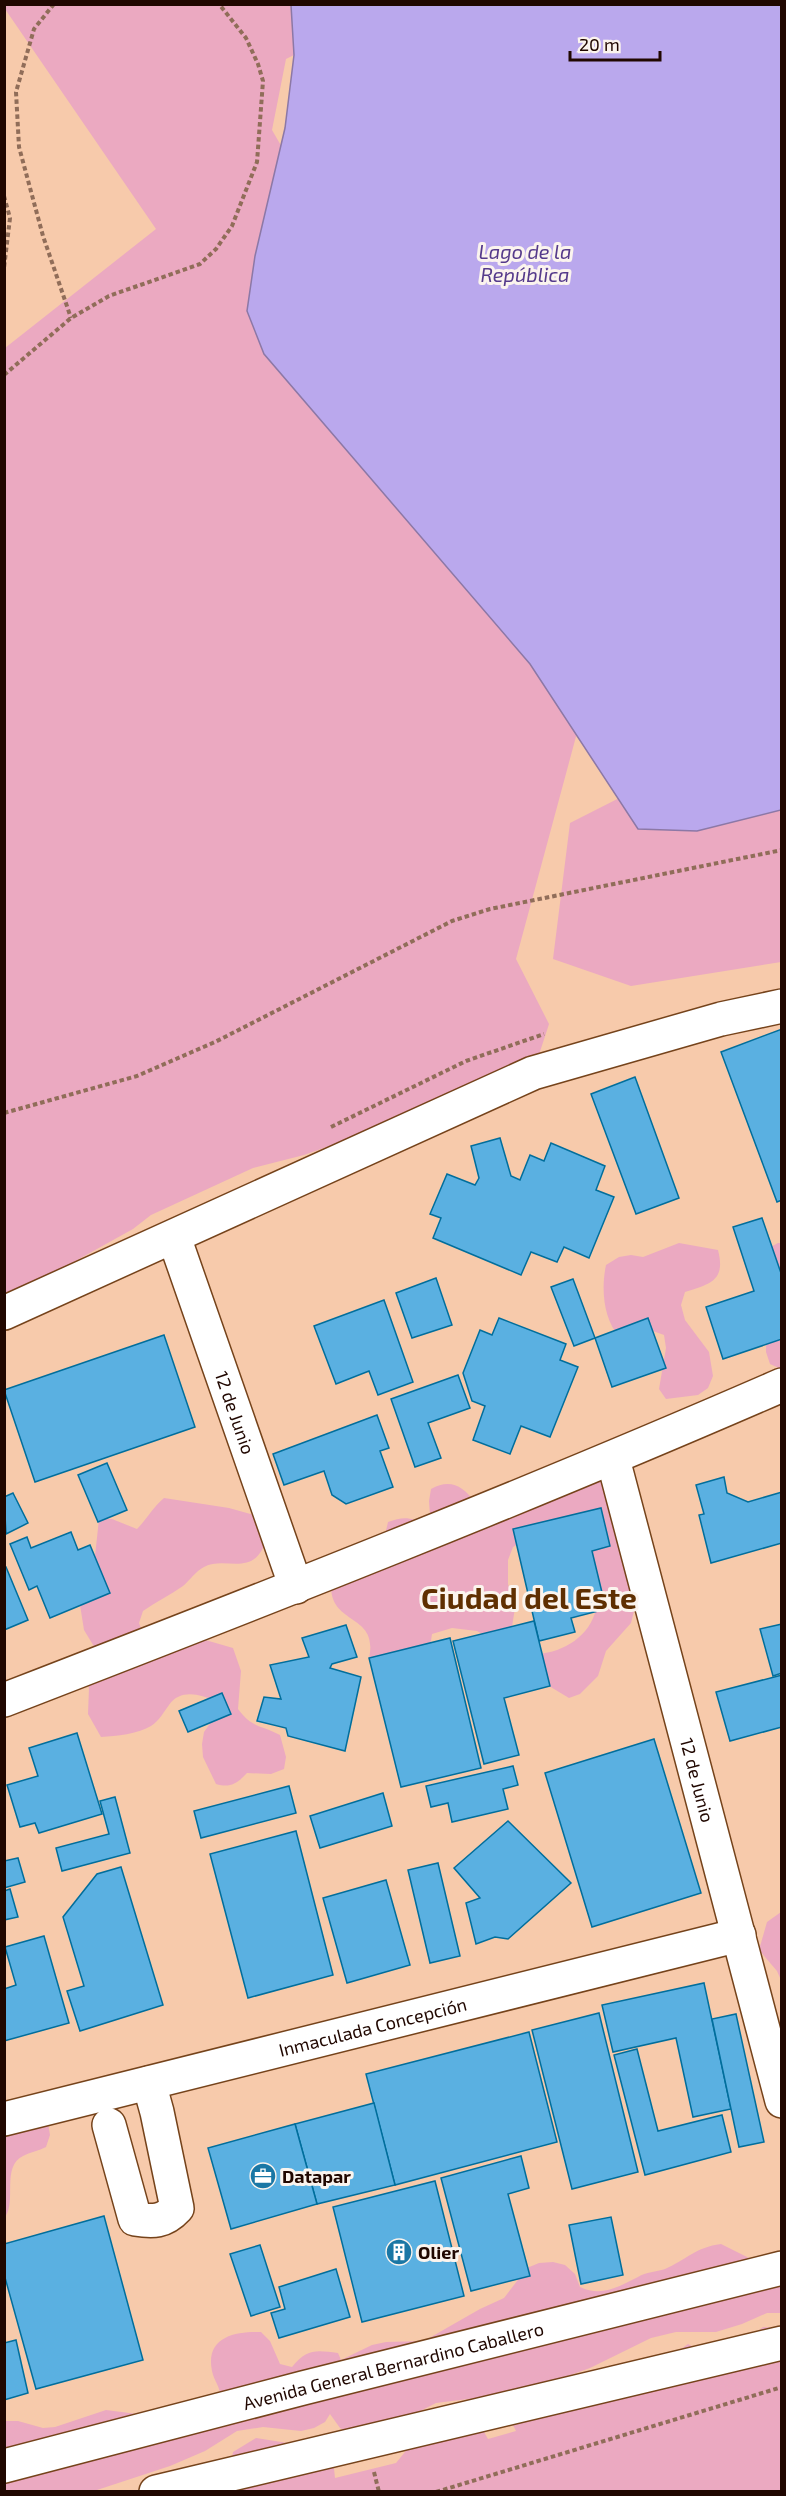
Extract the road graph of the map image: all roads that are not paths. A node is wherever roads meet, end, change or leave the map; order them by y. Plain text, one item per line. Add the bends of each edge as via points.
1 (782, 1006) edge
2 (174, 1237) junction
3 (4, 1313) edge
4 (782, 1385) edge
5 (613, 1459) junction
6 (296, 1587) junction
7 (4, 1700) edge
8 (739, 1935) junction
9 (149, 2083) junction
10 (782, 2101) edge
11 (4, 2119) edge
12 (109, 2125) dead end
13 (782, 2268) edge
14 (782, 2343) edge
15 (4, 2466) edge
16 (156, 2492) edge

1 - 2 street via 721,1019 533,1073
2 - 3 street
2 - 6 street, 12 de Junio
4 - 5 street
5 - 6 street
5 - 8 street, 12 de Junio
6 - 7 street
8 - 9 street, Inmaculada Concepción
8 - 10 street, 12 de Junio
9 - 11 street, Inmaculada Concepción
9 - 12 street via 177,2208 170,2216 153,2222 135,2219
13 - 15 street, Avenida General Bernardino Caballero
14 - 16 street

